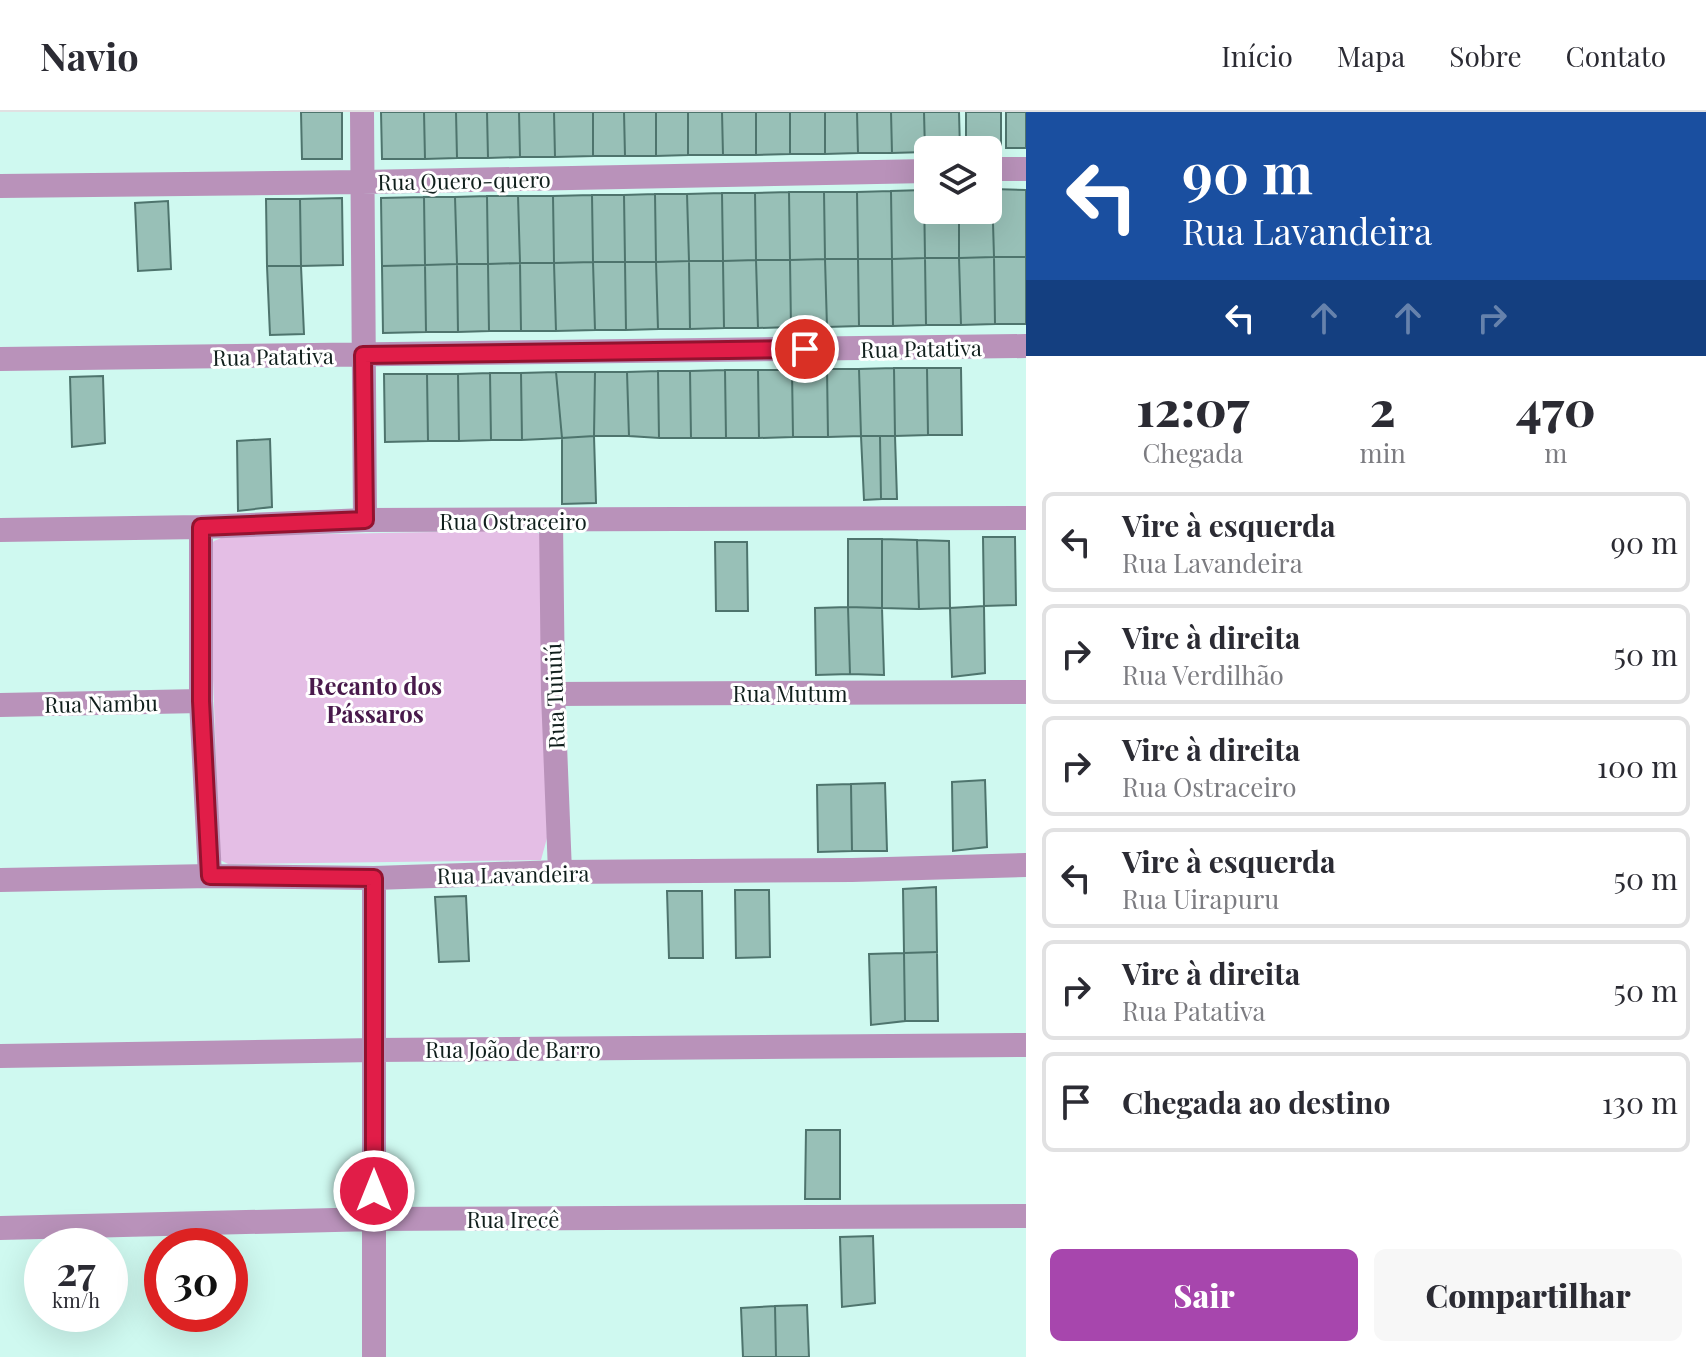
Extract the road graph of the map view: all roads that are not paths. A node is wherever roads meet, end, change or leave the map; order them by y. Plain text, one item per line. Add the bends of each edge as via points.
1 (362, 112) edge
2 (1002, 169) edge
3 (1026, 169) edge
4 (914, 171) edge
5 (362, 182) junction
6 (0, 186) edge
7 (1026, 346) edge
8 (363, 355) junction
9 (0, 359) edge
10 (1026, 518) edge
11 (365, 520) junction
12 (551, 521) junction
13 (201, 527) junction
14 (0, 530) edge
15 (1026, 692) edge
16 (553, 694) junction
17 (201, 701) junction
18 (0, 705) edge
19 (1026, 865) edge
20 (560, 872) junction
21 (210, 876) junction
22 (374, 878) junction
23 (0, 880) edge
24 (1026, 1045) edge
25 (375, 1050) junction
26 (0, 1056) edge
27 (1026, 1216) edge
28 (374, 1219) junction
29 (0, 1228) edge
30 (374, 1357) edge

1 - 5 street
2 - 3 street
4 - 5 street, Rua Quero-quero
5 - 6 street, Rua Quero-quero
5 - 8 street
7 - 8 street, Rua Patativa
8 - 9 street, Rua Patativa
8 - 11 street
10 - 12 street, Rua Ostraceiro
11 - 12 street, Rua Ostraceiro
11 - 13 street, Rua Ostraceiro
12 - 16 street, Rua Tuiuiú
13 - 14 street, Rua Ostraceiro
13 - 17 street
15 - 16 street, Rua Mutum
16 - 20 street, Rua Tuiuiú
17 - 18 street, Rua Nambu
17 - 21 street
19 - 20 street, Rua Lavandeira
20 - 22 street, Rua Lavandeira
21 - 22 street, Rua Lavandeira
21 - 23 street, Rua Lavandeira
22 - 25 street
24 - 25 street, Rua João de Barro
25 - 26 street, Rua João de Barro
25 - 28 street
27 - 28 street, Rua Irecê
28 - 29 street, Rua Irecê
28 - 30 street

